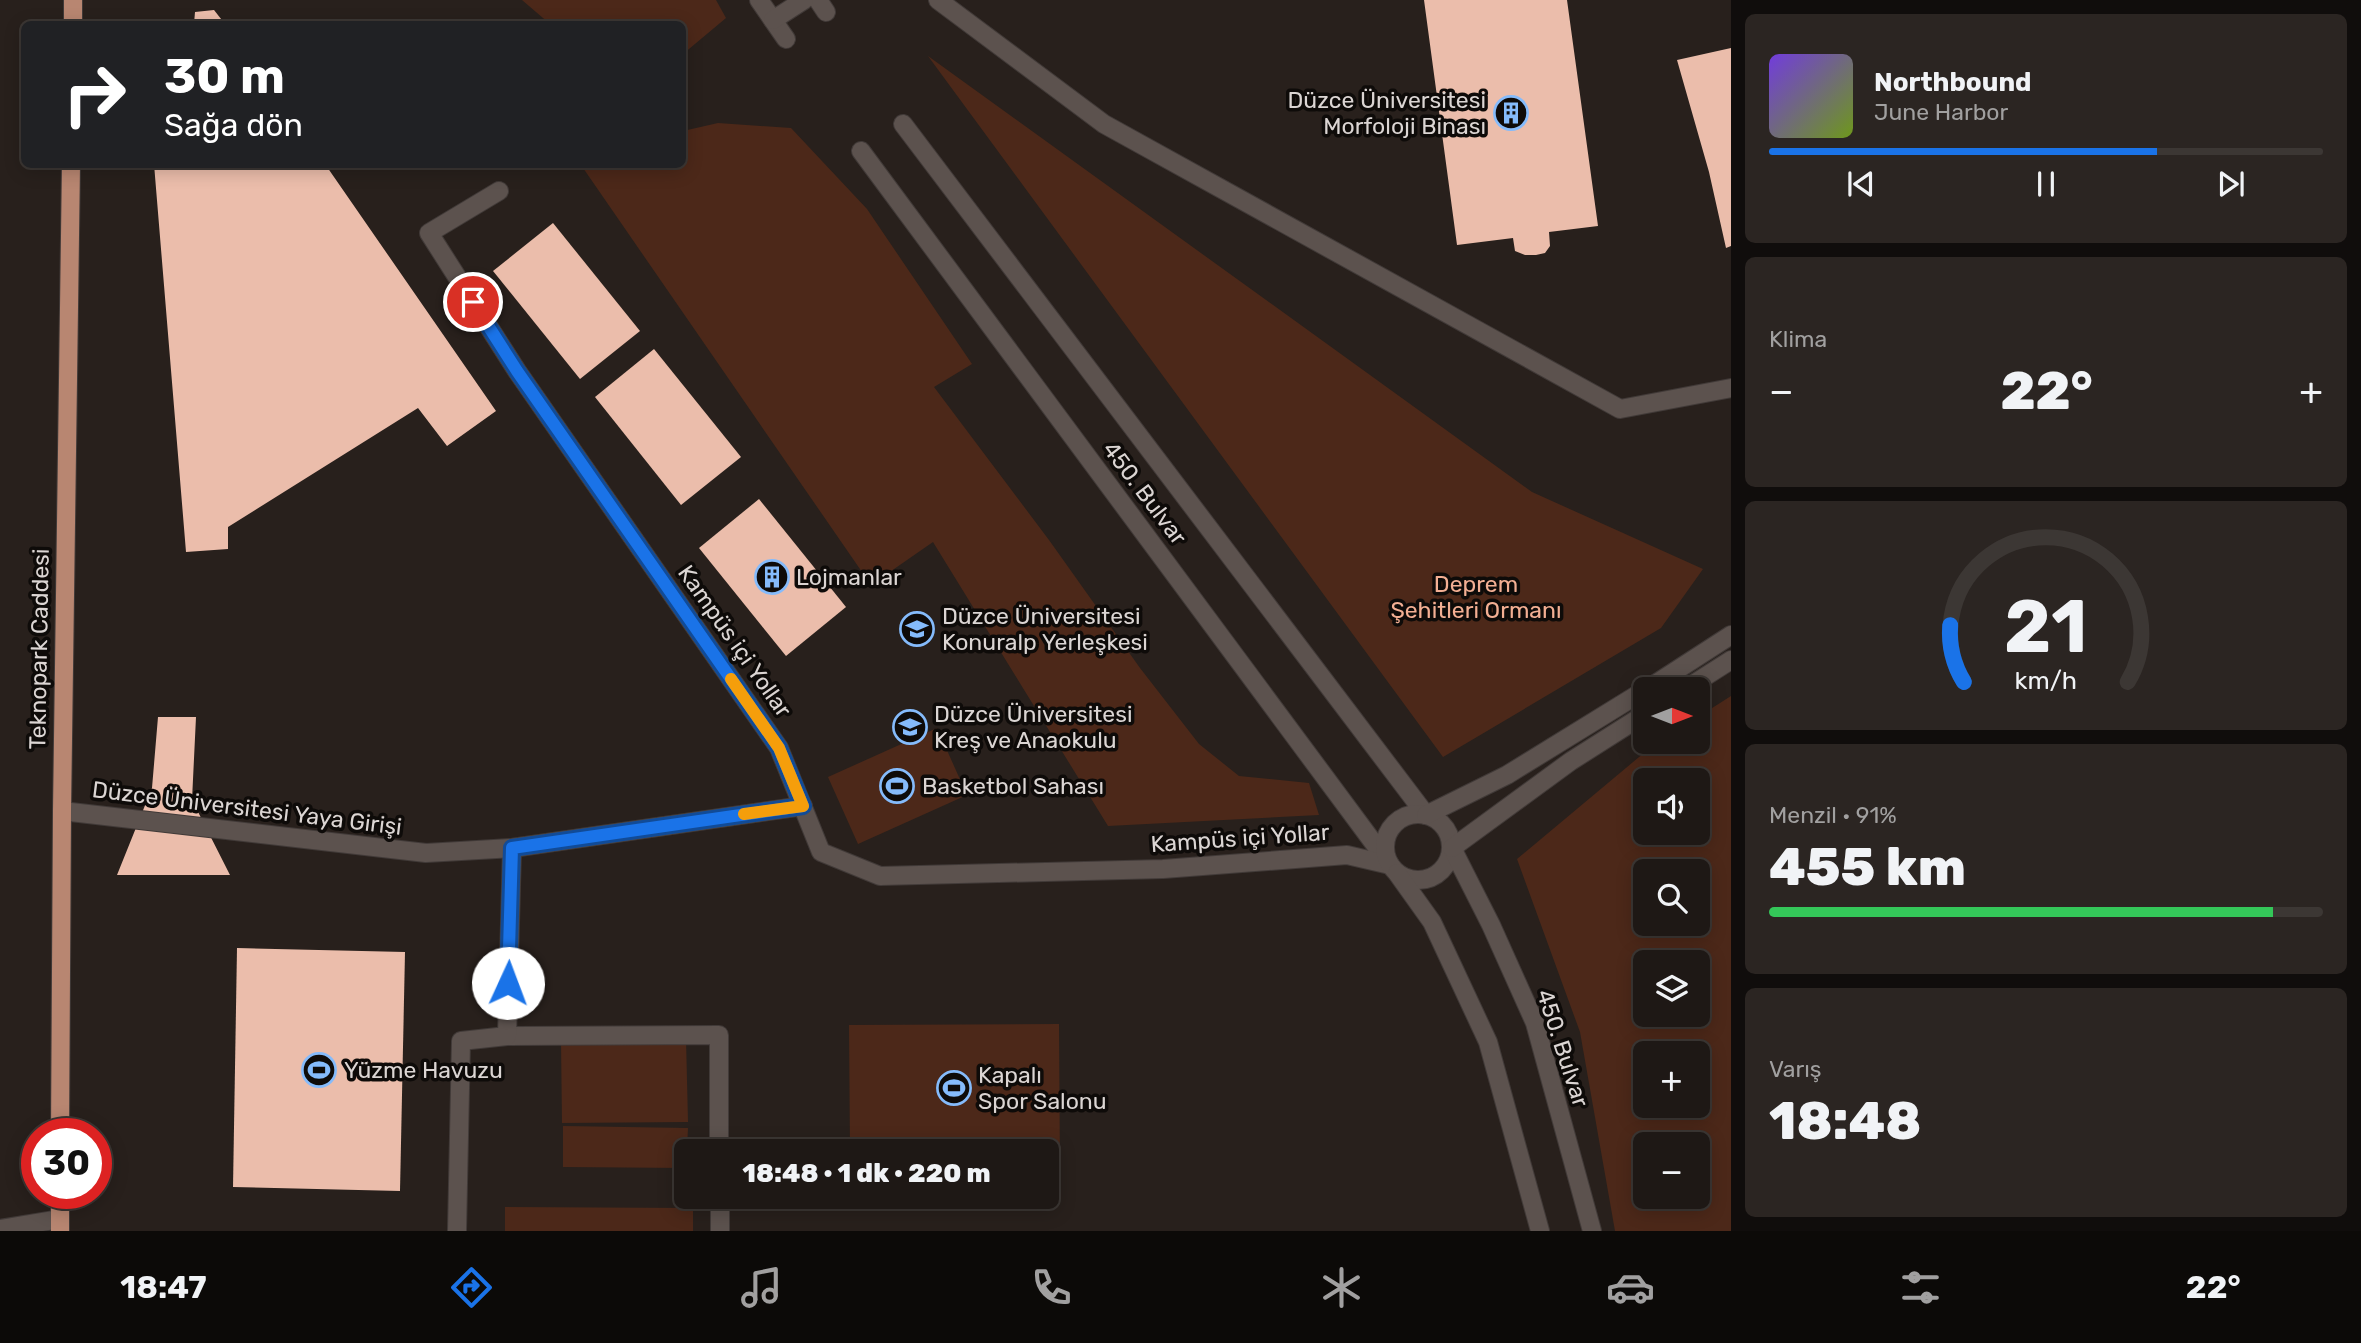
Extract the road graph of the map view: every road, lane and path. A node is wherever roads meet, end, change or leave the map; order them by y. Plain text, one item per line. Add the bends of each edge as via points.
1 (73, 0) edge
2 (759, 0) edge
3 (804, 0) edge
4 (938, 0) edge
5 (773, 20) junction
6 (73, 21) edge
7 (786, 39) dead end
8 (903, 124) dead end
9 (861, 151) dead end
10 (71, 168) edge
11 (499, 191) dead end
12 (1731, 388) edge
13 (1731, 635) edge
14 (1731, 660) edge
15 (1665, 677) edge
16 (1704, 677) edge
17 (1633, 697) edge
18 (1633, 722) edge
19 (803, 806) junction
20 (62, 811) junction
21 (1426, 815) junction
22 (512, 848) junction
23 (1452, 848) junction
24 (1393, 869) junction
25 (507, 1037) junction
26 (60, 1118) edge
27 (719, 1139) edge
28 (720, 1209) edge
29 (60, 1225) edge
30 (0, 1228) edge
31 (457, 1231) edge
32 (720, 1231) edge
33 (1540, 1231) edge
34 (1591, 1231) edge

1 - 6 main road
2 - 5 street
3 - 5 street
4 - 12 street via 1104,124 1620,409
5 - 7 street
8 - 21 street, 450. Bulvar
9 - 24 street, 450. Bulvar
10 - 20 main road, Teknopark Caddesi
11 - 19 street, Kampüs içi Yollar via 429,233 517,371 779,748
13 - 15 street
14 - 16 street
17 - 21 street via 1507,775
18 - 23 street
19 - 22 street, Düzce Üniversitesi Yaya Girişi
19 - 24 street, Kampüs içi Yollar via 821,852 880,876 1163,869 1347,855
20 - 22 street, Düzce Üniversitesi Yaya Girişi via 426,853
20 - 26 main road, Teknopark Caddesi
21 - 23 street via 1445,827
21 - 24 street via 1404,817 1394,824 1385,845
22 - 25 street
23 - 24 street via 1437,876 1427,880 1406,879
23 - 34 street, 450. Bulvar via 1535,1023
24 - 33 street, 450. Bulvar via 1432,922 1488,1042
25 - 27 street via 719,1035
25 - 31 street via 461,1041
28 - 32 street
29 - 30 street

